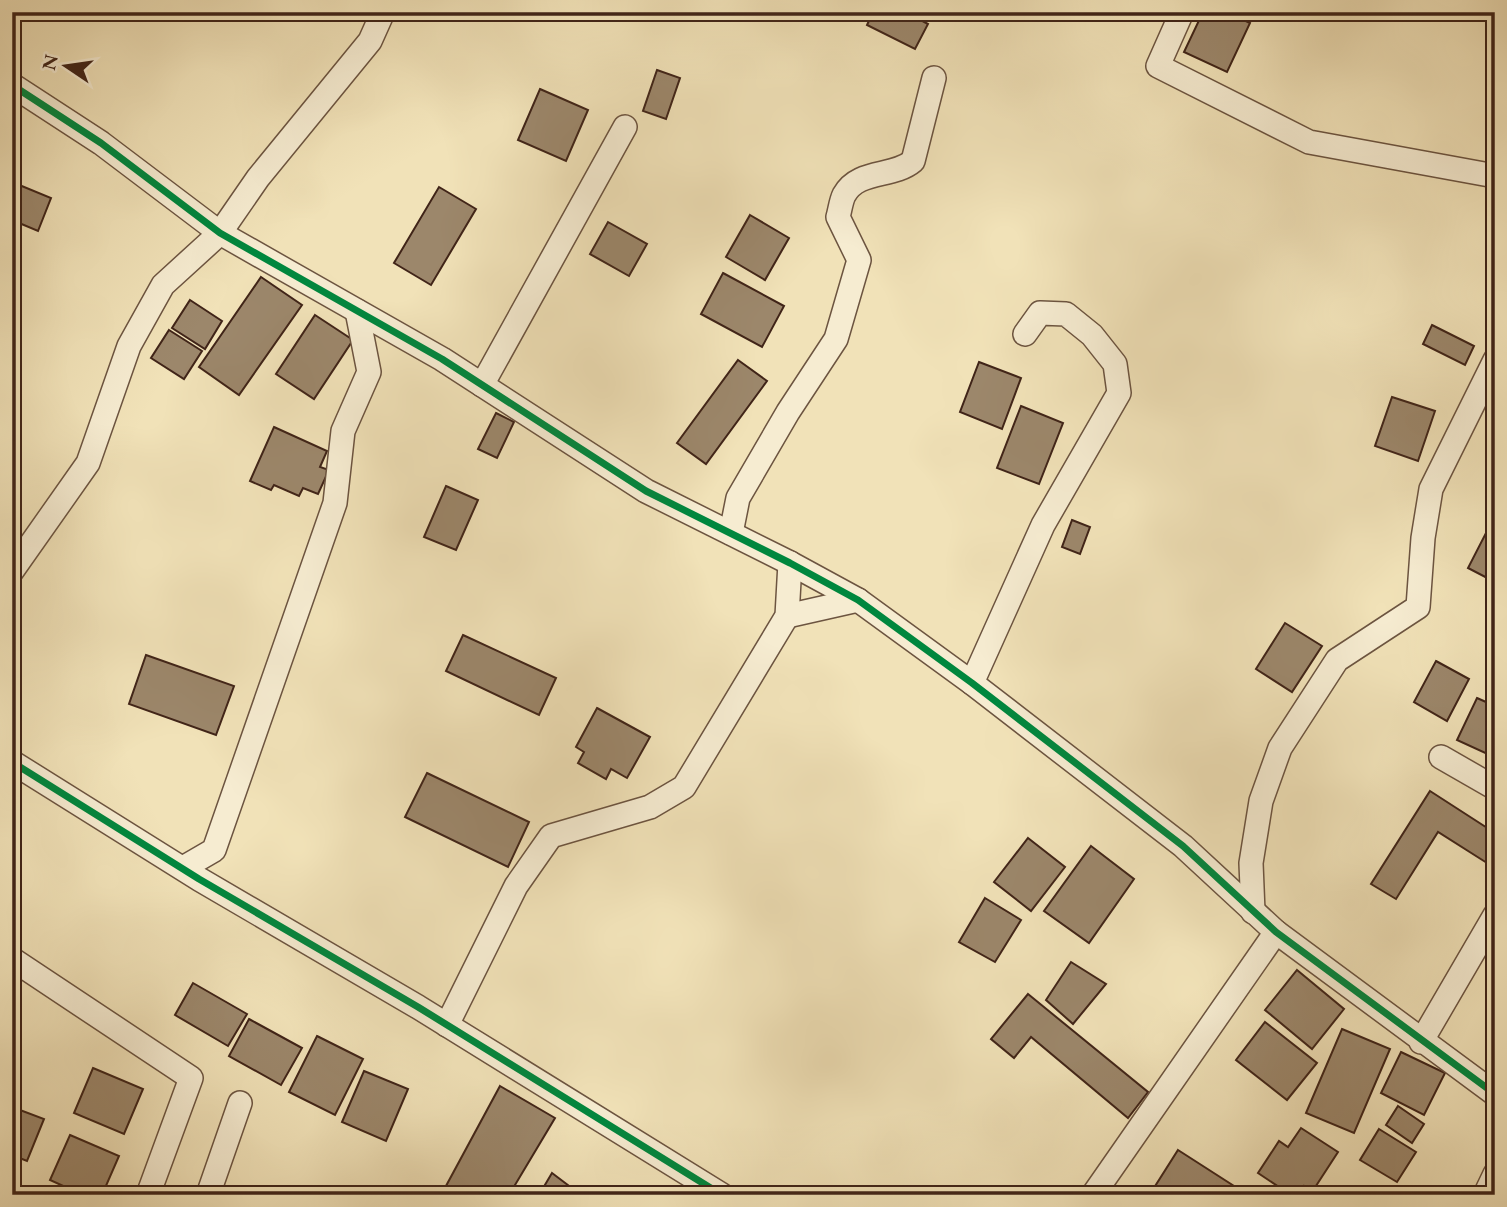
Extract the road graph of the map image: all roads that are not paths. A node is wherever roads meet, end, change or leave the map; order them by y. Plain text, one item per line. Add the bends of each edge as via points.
1 (383, 12) edge
2 (1182, 12) edge
3 (934, 78) dead end
4 (12, 85) edge
5 (625, 127) dead end
6 (1495, 176) edge
7 (220, 233) junction
8 (358, 311) junction
9 (1025, 334) dead end
10 (1495, 360) edge
11 (482, 385) junction
12 (731, 533) junction
13 (790, 563) junction
14 (12, 571) edge
15 (858, 600) junction
16 (787, 616) junction
17 (972, 683) junction
18 (1441, 757) dead end
19 (12, 762) edge
20 (1495, 788) edge
21 (183, 868) junction
22 (1253, 912) junction
23 (1495, 915) edge
24 (1276, 932) junction
25 (12, 959) edge
26 (447, 1025) junction
27 (1421, 1042) junction
28 (1495, 1094) edge
29 (240, 1103) dead end
30 (1495, 1174) edge
31 (148, 1195) edge
32 (208, 1195) edge
33 (722, 1195) edge
34 (1093, 1195) edge
35 (1485, 1195) edge

1 - 7 street via 370,41 258,178
2 - 6 street via 1158,66 1309,142
3 - 12 street via 913,161 903,170 860,179 844,194 838,217 859,260 836,338 738,498
4 - 7 street via 101,143
5 - 11 street
7 - 8 street
7 - 14 street via 163,285 129,346 88,463
8 - 11 street
8 - 21 street via 369,372 343,431 335,503 214,850
9 - 17 street via 1040,313 1066,314 1092,335 1115,364 1119,393 1043,525
10 - 22 street via 1431,489 1418,607 1337,660 1280,748 1261,801 1251,863
11 - 12 street via 646,491
12 - 13 street
13 - 15 street
13 - 16 street
15 - 16 street
15 - 17 street
16 - 26 street via 684,787 650,807 551,836 516,886
17 - 22 street via 1183,846
18 - 20 street
19 - 21 street
21 - 26 street
22 - 24 street
23 - 27 street
24 - 27 street
24 - 34 street
25 - 31 street via 191,1078
26 - 33 street
27 - 28 street
29 - 32 street
30 - 35 street

